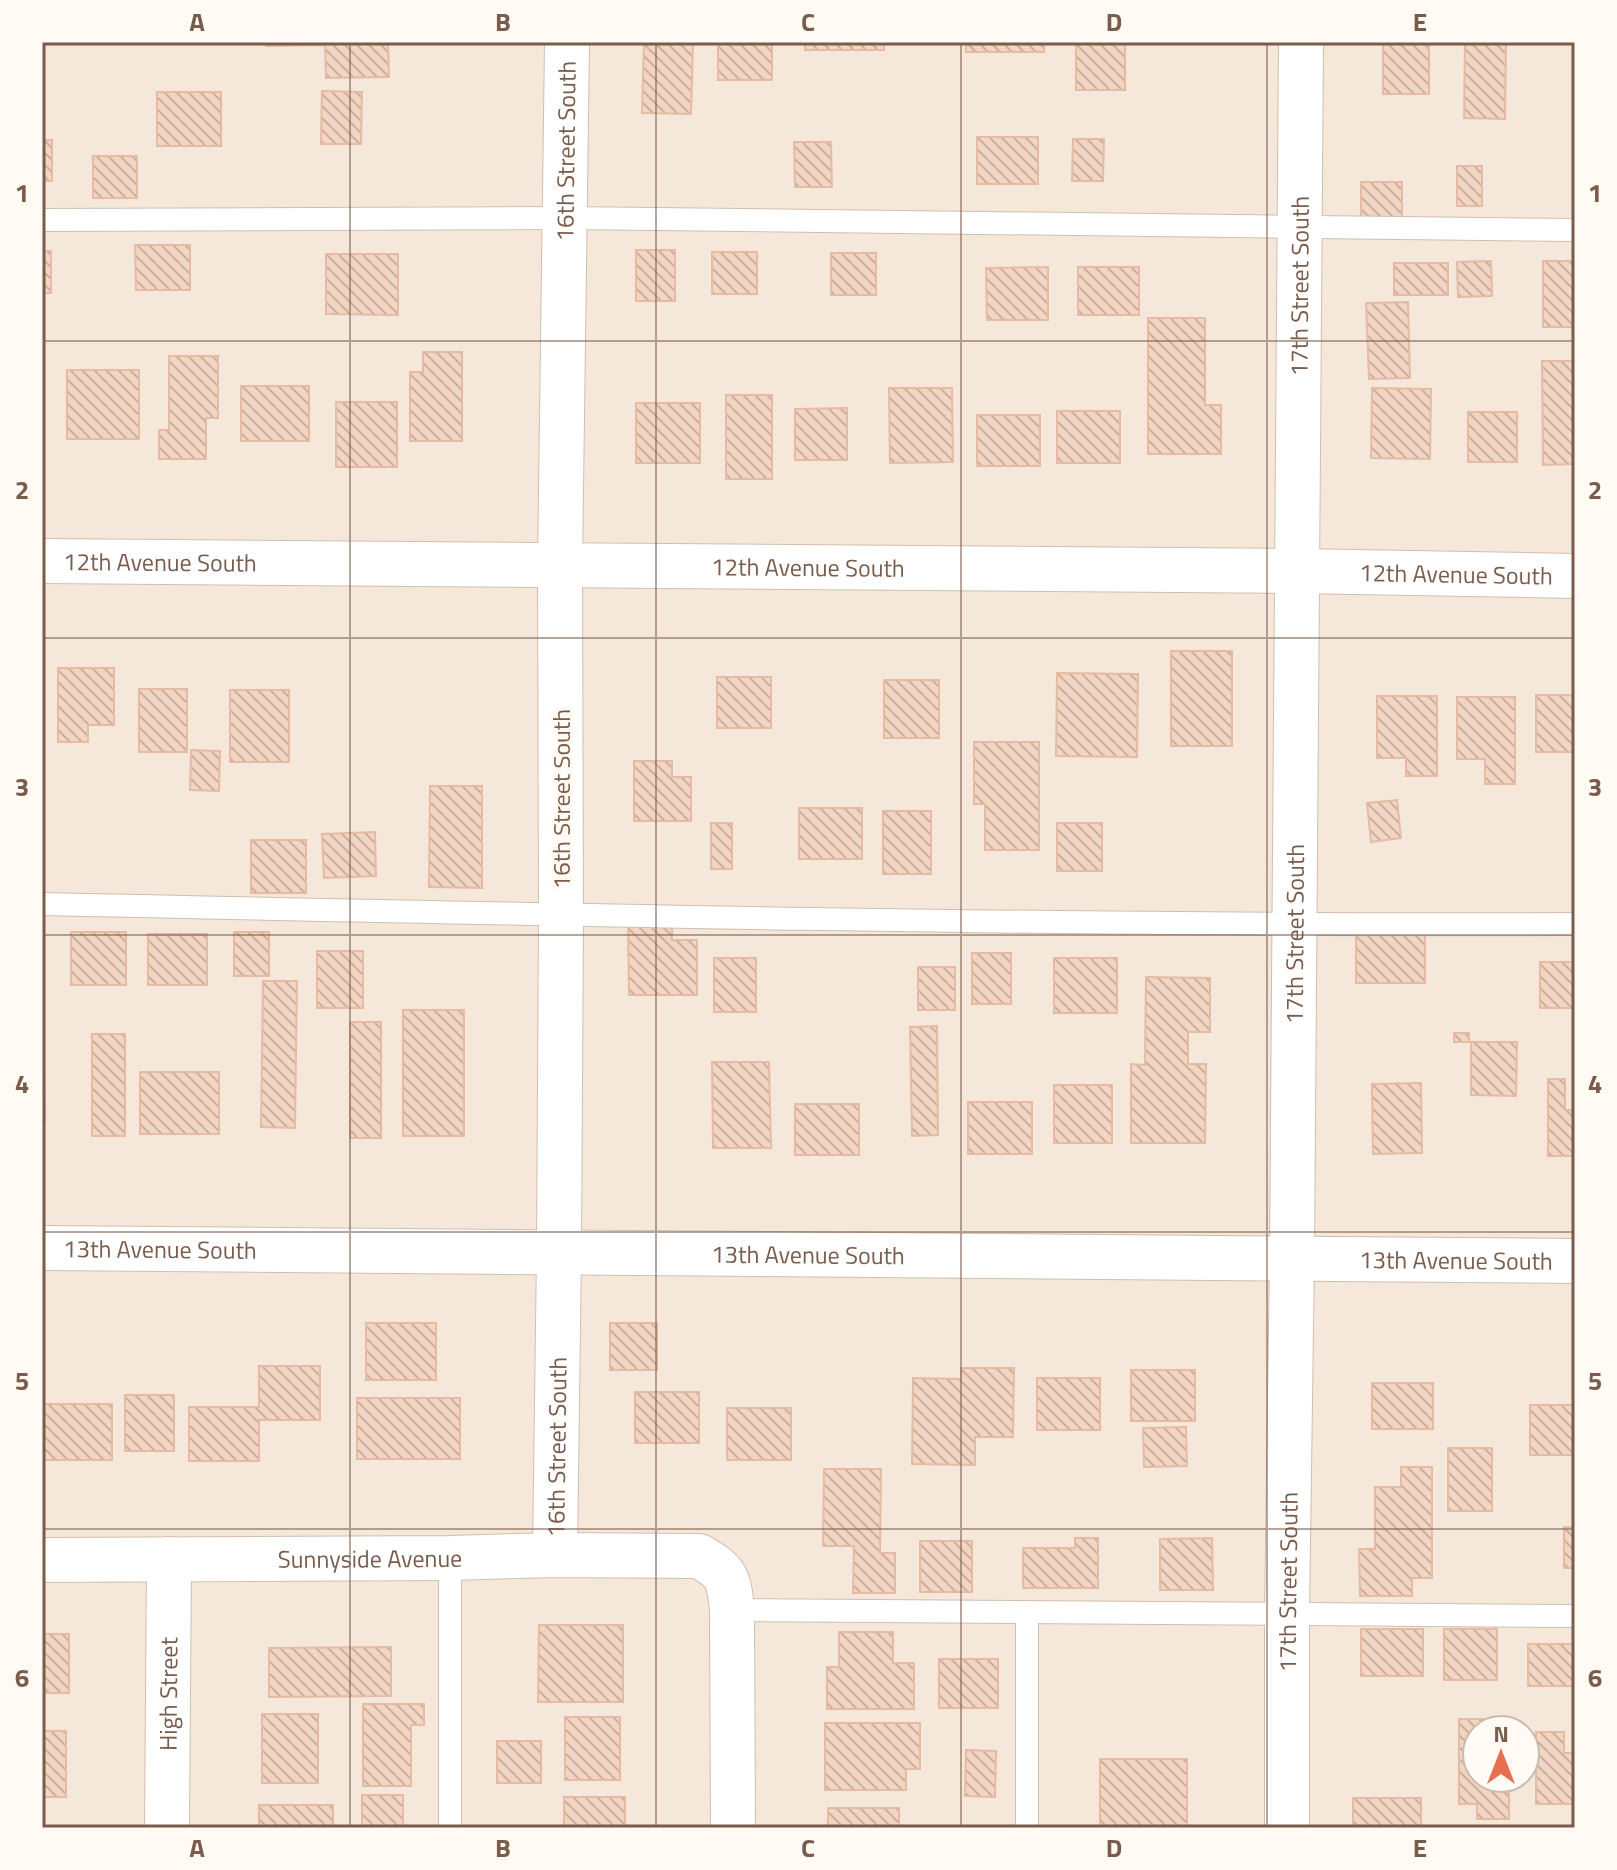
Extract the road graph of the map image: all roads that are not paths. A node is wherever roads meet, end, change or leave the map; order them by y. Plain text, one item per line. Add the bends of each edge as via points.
1 (567, 42) edge
2 (1301, 42) edge
3 (565, 218) junction
4 (42, 220) edge
5 (1299, 228) junction
6 (1575, 230) edge
7 (42, 561) edge
8 (560, 566) junction
9 (1297, 571) junction
10 (1575, 576) edge
11 (42, 904) edge
12 (561, 916) junction
13 (1575, 924) edge
14 (1294, 925) junction
15 (42, 1248) edge
16 (559, 1251) junction
17 (1292, 1257) junction
18 (1575, 1261) edge
19 (555, 1555) junction
20 (450, 1558) junction
21 (169, 1559) junction
22 (42, 1560) edge
23 (732, 1610) junction
24 (1027, 1612) junction
25 (1287, 1615) junction
26 (1575, 1616) edge
27 (167, 1828) edge
28 (450, 1828) edge
29 (733, 1828) edge
30 (1027, 1828) edge
31 (1287, 1828) edge

1 - 3 street, 16th Street South
2 - 5 street, 17th Street South
3 - 4 lane
3 - 5 lane
3 - 8 street, 16th Street South
5 - 6 lane
5 - 9 street, 17th Street South
7 - 8 street, 12th Avenue South
8 - 9 street, 12th Avenue South
8 - 12 street, 16th Street South
9 - 10 street, 12th Avenue South
9 - 14 street, 17th Street South
11 - 12 lane
12 - 14 lane
12 - 16 street, 16th Street South
13 - 14 lane
14 - 17 street, 17th Street South
15 - 16 street, 13th Avenue South
16 - 17 street, 13th Avenue South
16 - 19 street, 16th Street South
17 - 18 street, 13th Avenue South
17 - 25 street, 17th Street South
19 - 20 street, Sunnyside Avenue
19 - 23 street, Sunnyside Avenue via 699,1556 726,1575
20 - 21 street, Sunnyside Avenue
20 - 28 lane
21 - 22 street, Sunnyside Avenue
21 - 27 street, High Street
23 - 24 lane
23 - 29 street
24 - 25 lane
24 - 30 lane
25 - 26 lane
25 - 31 street, 17th Street South

